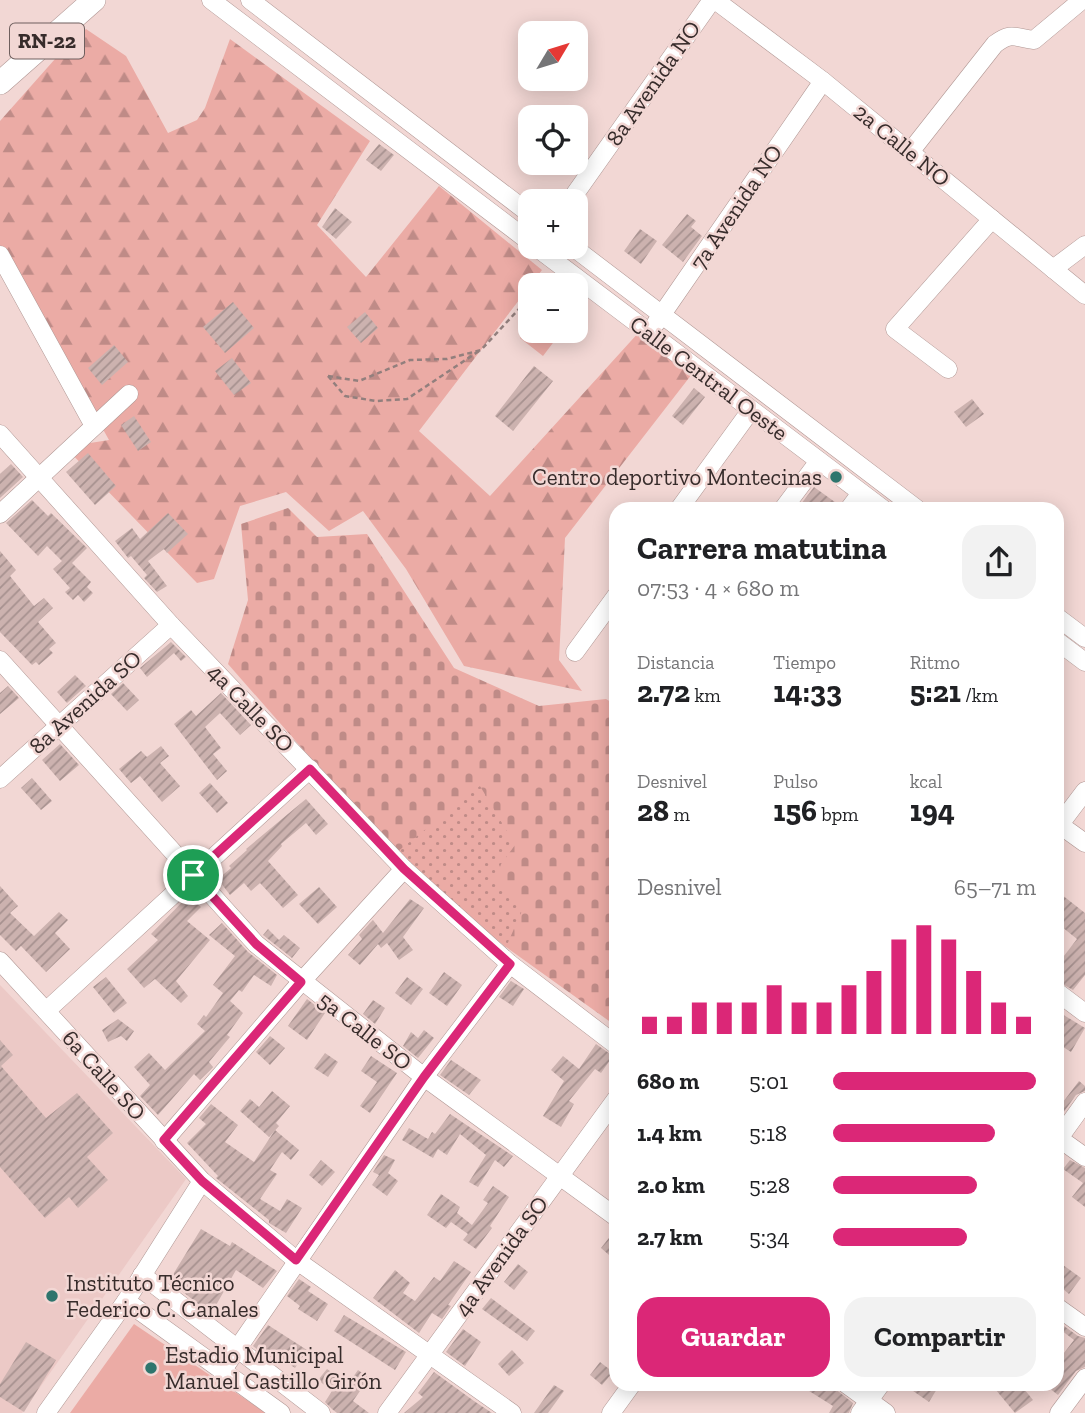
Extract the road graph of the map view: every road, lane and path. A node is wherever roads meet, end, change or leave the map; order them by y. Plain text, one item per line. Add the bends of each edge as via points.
1 (94, 0) edge
2 (211, 0) edge
3 (250, 0) edge
4 (714, 0) edge
5 (1082, 0) edge
6 (823, 81) junction
7 (0, 83) edge
8 (910, 152) junction
9 (579, 189) edge
10 (518, 205) edge
11 (992, 219) junction
12 (518, 233) edge
13 (1085, 245) edge
14 (0, 254) edge
15 (588, 258) edge
16 (552, 259) edge
17 (1053, 269) junction
18 (1085, 295) edge
19 (518, 310) edge
20 (663, 315) junction
21 (649, 332) junction
22 (481, 350) junction
23 (948, 369) dead end
24 (129, 394) dead end
25 (751, 410) junction
26 (94, 426) junction
27 (0, 434) edge
28 (819, 461) junction
29 (39, 478) junction
30 (861, 493) junction
31 (684, 502) edge
32 (788, 502) edge
33 (854, 502) edge
34 (873, 502) edge
35 (908, 502) edge
36 (0, 514) edge
37 (609, 606) edge
38 (1064, 622) edge
39 (171, 625) junction
40 (1085, 638) edge
41 (1064, 646) edge
42 (575, 652) dead end
43 (0, 660) edge
44 (1085, 662) edge
45 (60, 725) junction
46 (310, 769) junction
47 (0, 779) edge
48 (1085, 791) edge
49 (1064, 818) edge
50 (1064, 830) edge
51 (1085, 843) edge
52 (404, 869) junction
53 (193, 875) junction
54 (0, 961) edge
55 (510, 964) junction
56 (301, 982) junction
57 (1064, 997) edge
58 (46, 1011) junction
59 (1085, 1013) edge
60 (609, 1040) edge
61 (424, 1077) junction
62 (1085, 1102) edge
63 (609, 1108) edge
64 (1064, 1131) edge
65 (164, 1140) junction
66 (1064, 1143) edge
67 (1085, 1157) edge
68 (560, 1175) junction
69 (202, 1181) junction
70 (609, 1212) edge
71 (296, 1260) junction
72 (142, 1275) junction
73 (126, 1301) junction
74 (1064, 1312) edge
75 (1085, 1327) edge
76 (236, 1348) junction
77 (429, 1355) junction
78 (222, 1371) junction
79 (1085, 1378) edge
80 (627, 1391) edge
81 (852, 1391) edge
82 (876, 1391) edge
83 (865, 1407) edge
84 (46, 1413) edge
85 (281, 1413) edge
86 (321, 1413) edge
87 (387, 1413) edge
88 (512, 1413) edge
89 (611, 1413) edge
90 (886, 1413) edge
91 (1059, 1413) edge

1 - 7 main road, RN-22
2 - 12 street
3 - 10 street
4 - 6 street, 2a Calle NO
4 - 9 street, 8a Avenida NO
5 - 8 street via 1034,40 1014,35 996,44
6 - 8 street, 2a Calle NO
6 - 20 street, 7a Avenida NO
8 - 11 street, 2a Calle NO
11 - 17 street, 2a Calle NO
11 - 23 street via 895,329
13 - 17 street
14 - 26 street
15 - 20 street, Calle Central Oeste
16 - 21 street, Calle Central Oeste
17 - 18 street, 2a Calle NO
19 - 22 path
20 - 21 street, 7a Avenida NO
20 - 35 street, Calle Central Oeste
21 - 25 street, Calle Central Oeste
22 - 22 path via 407,399 345,396 328,376 359,381 410,360 447,359
24 - 26 street
25 - 28 street, Calle Central Oeste
25 - 31 street
26 - 29 street
27 - 29 street, 4a Calle SO
28 - 30 street, Calle Central Oeste
28 - 32 street
29 - 36 street
29 - 39 street, 4a Calle SO
30 - 33 street
30 - 34 street, Calle Central Oeste
37 - 42 street
38 - 40 street
39 - 45 street, 8a Avenida SO
39 - 46 street, 4a Calle SO
41 - 44 street
43 - 45 street, 5a Calle SO
45 - 47 street, 8a Avenida SO
45 - 53 street, 5a Calle SO
46 - 52 street, 4a Calle SO
46 - 53 street
48 - 49 street
50 - 51 street
52 - 55 street, 4a Calle SO
52 - 56 street
53 - 56 street, 5a Calle SO via 256,944
53 - 58 street
54 - 58 street, 6a Calle SO
55 - 60 street, 4a Calle SO
55 - 61 street
56 - 61 street, 5a Calle SO
56 - 65 street
57 - 59 street
58 - 65 street, 6a Calle SO
61 - 68 street, 5a Calle SO
61 - 71 street
62 - 64 street
63 - 68 street, 4a Avenida SO
65 - 69 street, 6a Calle SO
66 - 67 street
68 - 70 street, 5a Calle SO
68 - 77 street, 4a Avenida SO
69 - 71 street, 6a Calle SO
69 - 72 street
71 - 76 street
71 - 77 street, 6a Calle SO
72 - 73 street
72 - 76 street
73 - 78 street
73 - 84 street
74 - 75 street
76 - 78 street
76 - 86 street
77 - 87 street, 4a Avenida SO
77 - 88 street, 6a Calle SO
78 - 85 street
79 - 91 street
80 - 89 street
81 - 83 street
82 - 83 street
83 - 90 street

